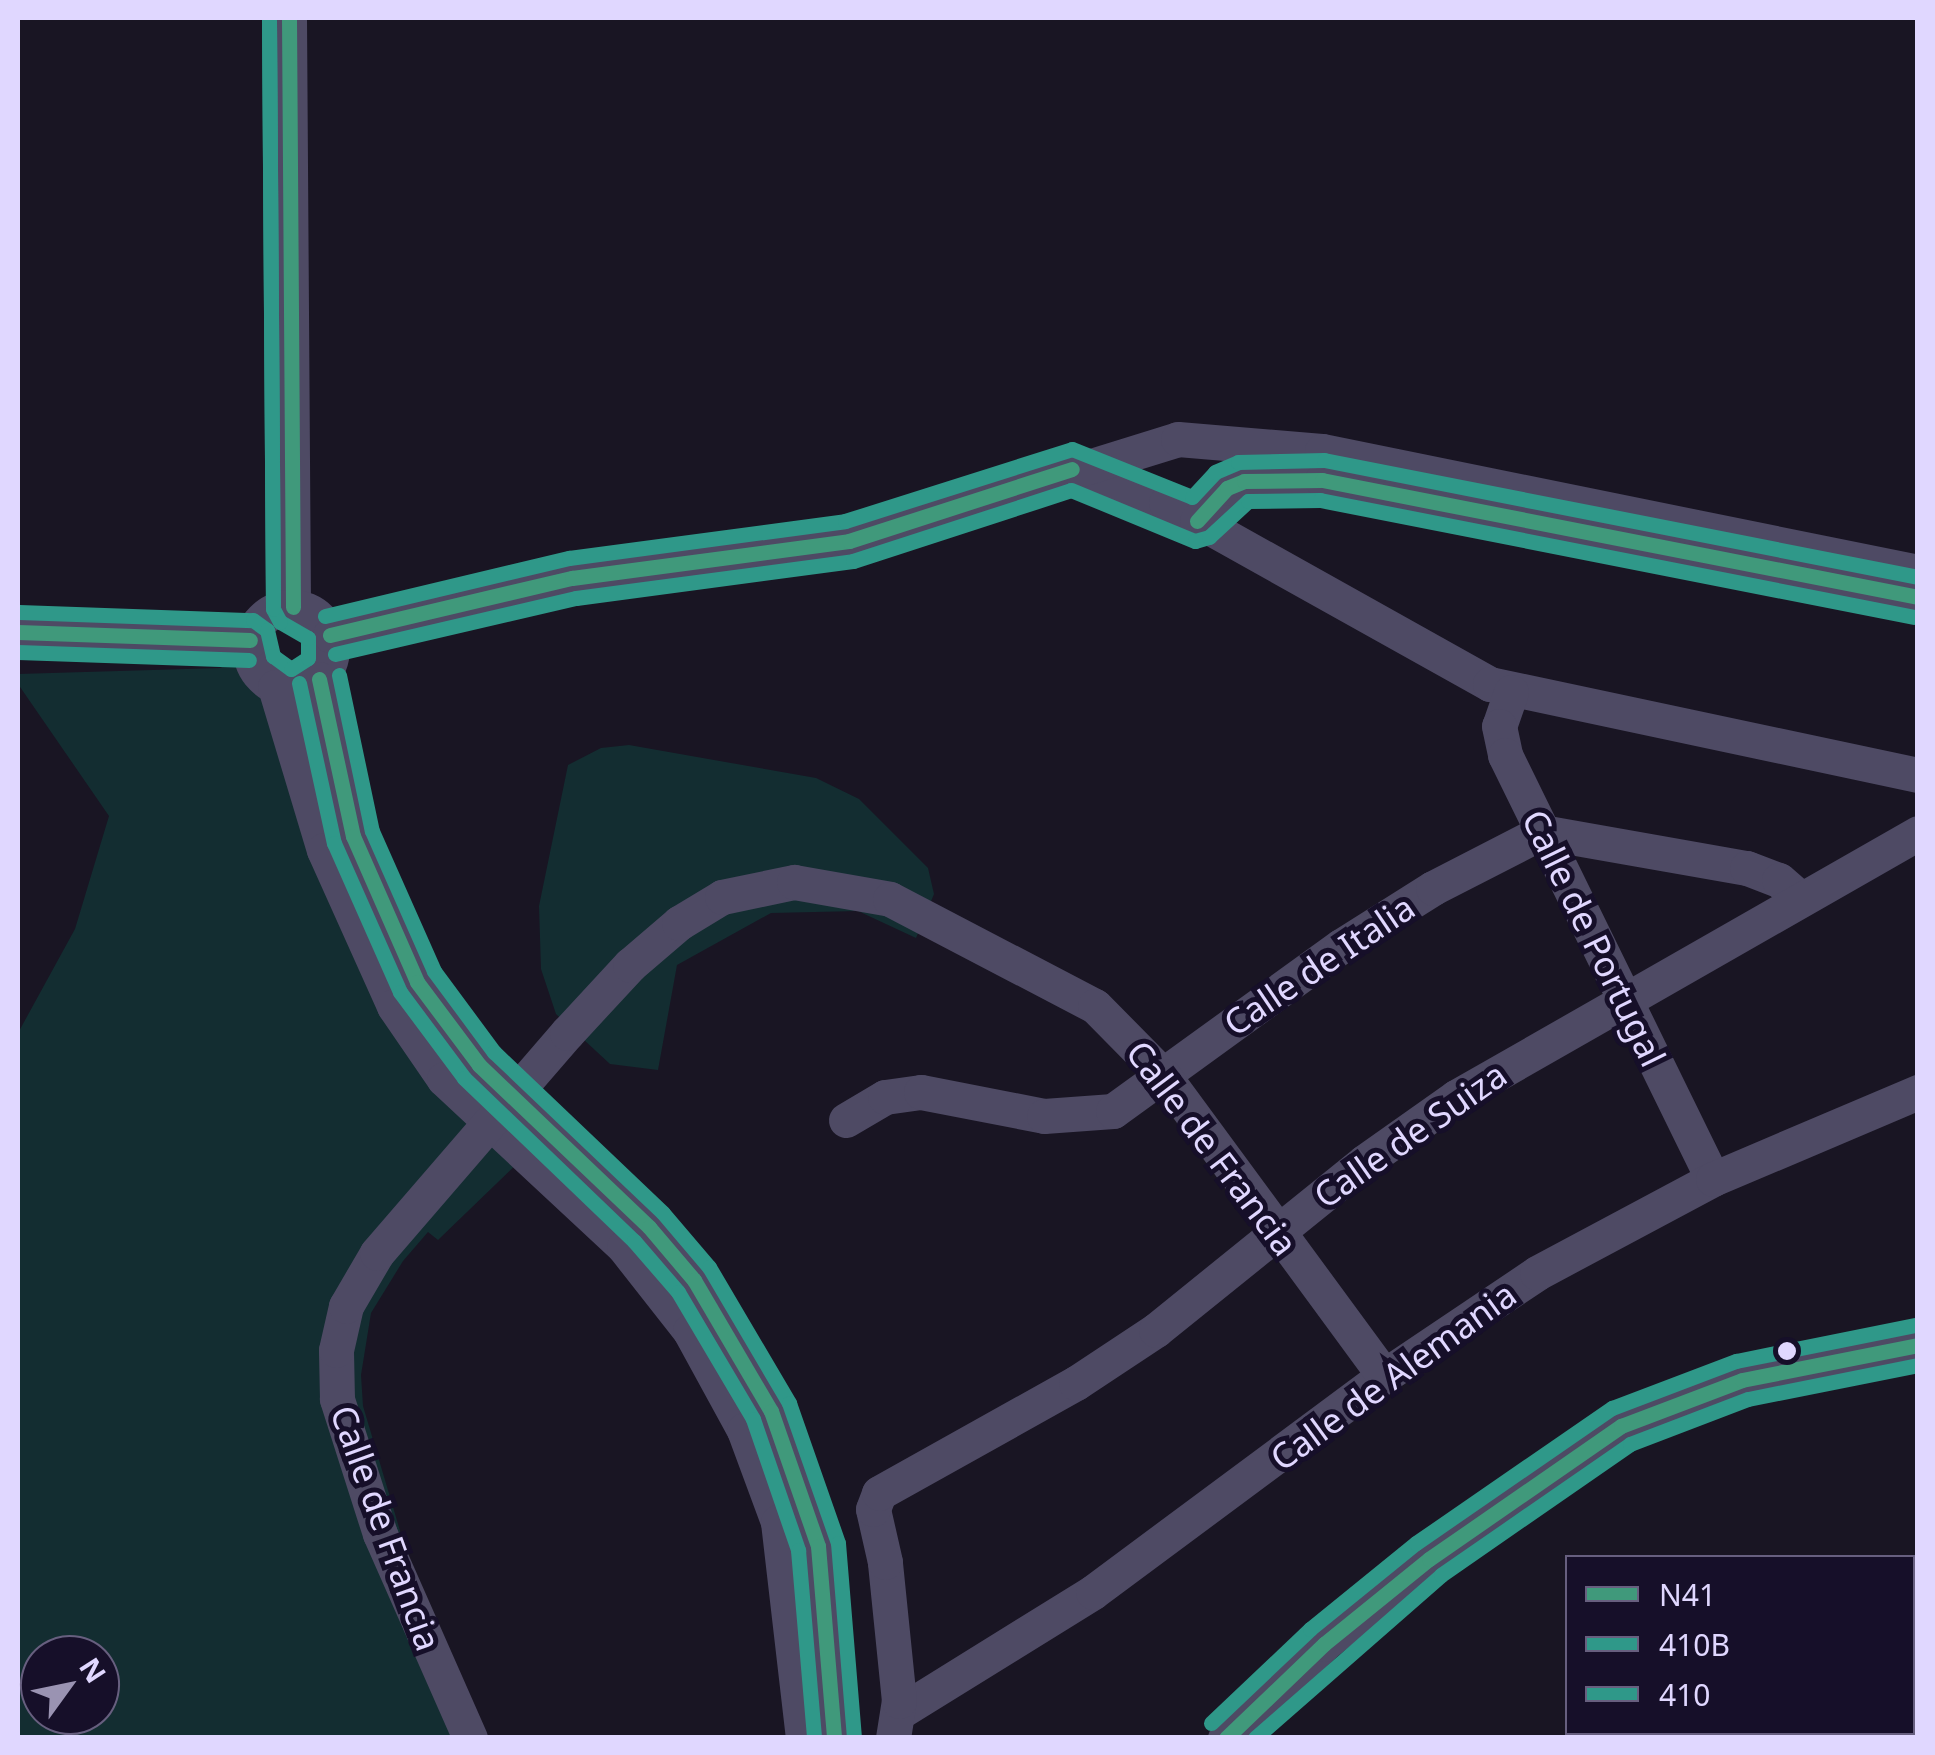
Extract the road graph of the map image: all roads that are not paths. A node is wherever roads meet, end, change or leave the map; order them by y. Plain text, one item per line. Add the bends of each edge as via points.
1 (289, 18) edge
2 (1135, 449) junction
3 (1072, 469) junction
4 (1151, 497) junction
5 (1197, 521) junction
6 (1918, 572) edge
7 (1918, 597) edge
8 (293, 607) junction
9 (18, 632) edge
10 (330, 635) junction
11 (250, 640) junction
12 (319, 679) junction
13 (275, 687) junction
14 (1510, 692) junction
15 (1918, 775) edge
16 (1542, 832) junction
17 (1918, 833) edge
18 (1800, 898) junction
19 (1624, 999) junction
20 (1164, 1076) junction
21 (1918, 1092) edge
22 (846, 1120) dead end
23 (1713, 1179) junction
24 (1275, 1232) junction
25 (1918, 1345) edge
26 (1384, 1376) junction
27 (896, 1725) edge
28 (470, 1738) edge
29 (803, 1738) edge
30 (834, 1738) edge
31 (1225, 1738) edge

1 - 8 street
2 - 3 street
2 - 4 street
2 - 6 street via 1178,439 1322,451
3 - 4 street
3 - 10 street via 849,541 572,578
4 - 5 street
5 - 7 street via 1227,488 1244,481 1322,480
5 - 14 street
8 - 10 street via 316,616
8 - 11 street via 261,619
9 - 11 street
10 - 12 street via 331,658
11 - 13 street via 254,668
12 - 13 street via 298,689
12 - 30 street via 353,836 374,896 418,982 479,1065 648,1226 694,1280 771,1411 818,1546
13 - 29 street via 324,850 394,1006 444,1079 624,1247 690,1331 744,1430 778,1522
14 - 15 street
14 - 16 street, Calle de Portugal via 1499,742
16 - 18 street via 1747,868 1779,880
16 - 19 street, Calle de Portugal
16 - 20 street, Calle de Italia via 1432,888 1341,946
17 - 18 street, Calle de Suiza
18 - 19 street, Calle de Suiza
19 - 23 street, Calle de Portugal
19 - 24 street, Calle de Suiza via 1456,1097
20 - 22 street, Calle de Italia via 1130,1102 1091,1118 1044,1116 921,1092 884,1097
20 - 24 street, Calle de Francia
20 - 28 street, Calle de Francia via 1119,1026 1055,980 890,899 814,882 760,885 679,922 558,1043 377,1253 346,1306 336,1350 336,1399 380,1534
21 - 23 street, Calle de Alemania
23 - 26 street, Calle de Alemania via 1537,1272
24 - 26 street, Calle de Francia
24 - 27 street, Calle de Suiza via 1156,1330 880,1494 873,1509 892,1612
25 - 31 street via 1742,1380 1621,1426 1415,1570
26 - 27 street, Calle de Alemania via 1093,1592

